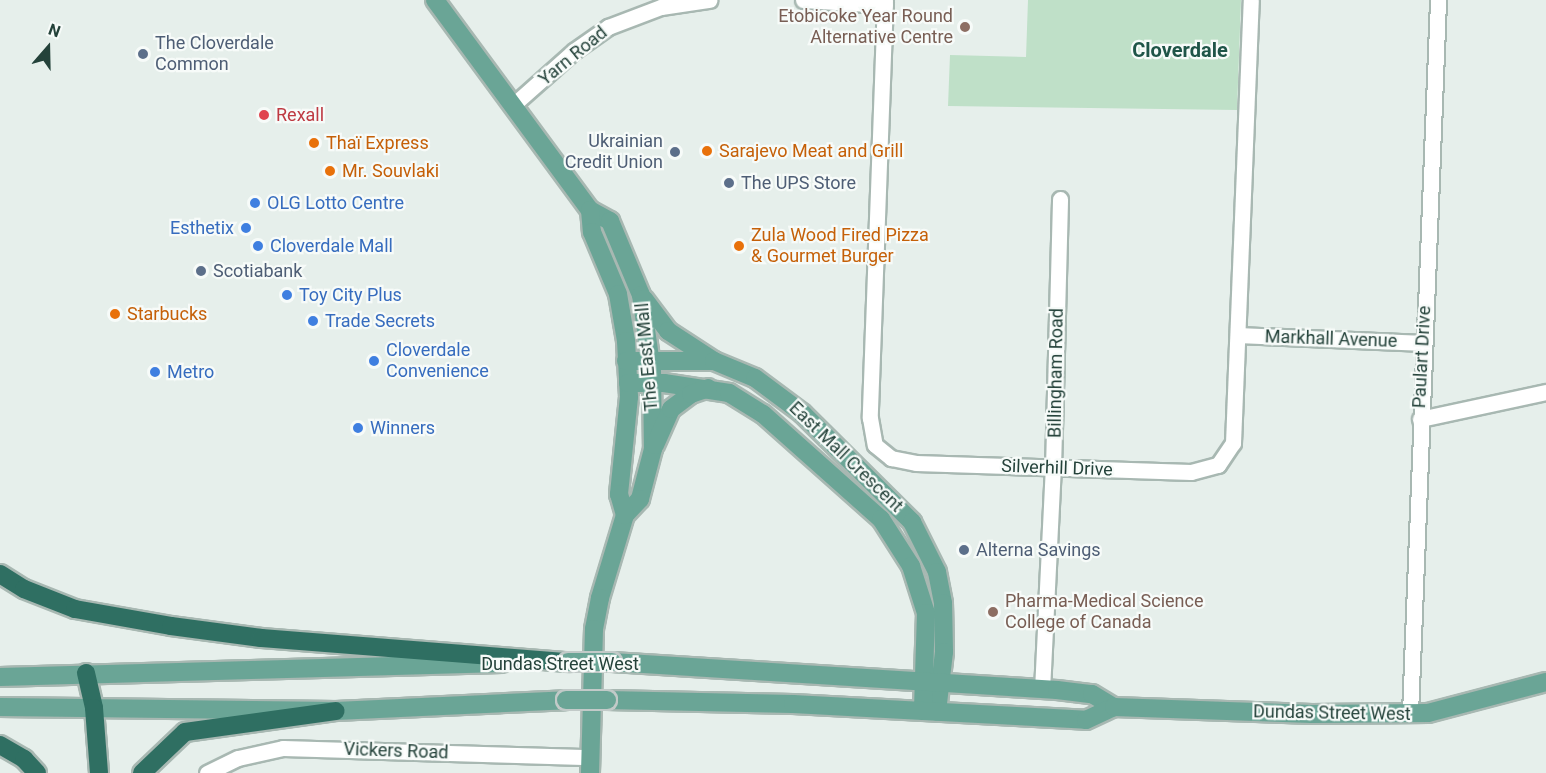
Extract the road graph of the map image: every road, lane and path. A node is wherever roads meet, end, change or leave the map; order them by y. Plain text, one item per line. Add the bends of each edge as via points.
1 (435, 0) edge
2 (709, 0) edge
3 (802, 0) edge
4 (1251, 0) edge
5 (1438, 0) edge
6 (885, 2) edge
7 (512, 106) junction
8 (1060, 199) dead end
9 (590, 210) junction
10 (641, 295) junction
11 (1239, 335) junction
12 (1423, 343) junction
13 (626, 361) junction
14 (651, 361) junction
15 (714, 361) junction
16 (628, 383) junction
17 (652, 383) junction
18 (710, 387) junction
19 (1546, 392) edge
20 (1419, 419) junction
21 (653, 449) junction
22 (1053, 468) junction
23 (625, 515) junction
24 (0, 574) edge
25 (568, 662) junction
26 (86, 673) junction
27 (0, 677) edge
28 (1546, 682) edge
29 (933, 683) junction
30 (1042, 690) junction
31 (0, 707) edge
32 (1114, 707) junction
33 (94, 708) junction
34 (336, 711) junction
35 (930, 711) junction
36 (1410, 714) junction
37 (0, 745) edge
38 (590, 765) edge
39 (38, 773) edge
40 (99, 773) edge
41 (141, 773) edge
42 (207, 773) edge

1 - 7 main road, The East Mall
2 - 7 street, Yarn Road via 661,7 608,27 574,51
3 - 6 street
4 - 11 street, Silverhill Drive
5 - 12 street, Paulart Drive
6 - 22 street, Silverhill Drive via 872,438 879,450 897,460
7 - 9 main road, The East Mall
8 - 22 street, Billingham Road
9 - 10 main road, The East Mall via 610,221
9 - 13 main road, The East Mall via 592,232 618,294
10 - 14 main road, The East Mall
10 - 15 main road via 668,331
11 - 12 street, Markhall Avenue
11 - 22 street, Silverhill Drive via 1233,443 1218,465 1191,472
12 - 20 street, Paulart Drive
13 - 14 main road, East Mall Crescent
13 - 16 main road, The East Mall
14 - 15 main road, East Mall Crescent
14 - 17 main road, The East Mall
15 - 29 main road, East Mall Crescent via 755,378 785,398 877,483 912,522 937,572 943,603
16 - 17 main road, East Mall Crescent
16 - 23 main road, The East Mall via 626,454 619,494
17 - 18 main road, East Mall Crescent
17 - 21 main road, The East Mall
18 - 21 main road via 691,394 671,409
18 - 29 main road, East Mall Crescent via 729,393 763,414 881,519 910,566 926,613
19 - 20 street
20 - 36 street, Paulart Drive
21 - 23 main road, The East Mall via 640,500
22 - 30 street, Billingham Road
23 - 38 main road, The East Mall via 608,564 594,629
24 - 25 highway via 24,590 75,609 111,616 255,637
25 - 26 main road, Dundas Street West
25 - 29 main road, Dundas Street West, bridge
26 - 27 main road, Dundas Street West
26 - 33 highway
28 - 36 main road, Dundas Street West via 1461,706
29 - 30 main road, Dundas Street West
29 - 35 main road, East Mall Crescent
30 - 32 main road, Dundas Street West via 1092,694
31 - 33 main road, Dundas Street West
32 - 35 main road, Dundas Street West via 1086,720
32 - 36 main road, Dundas Street West
33 - 34 main road, Dundas Street West
33 - 40 highway
34 - 35 main road, Dundas Street West, bridge via 567,700
34 - 41 highway via 185,732
37 - 39 highway
38 - 42 street, Vickers Road via 283,747 238,758

